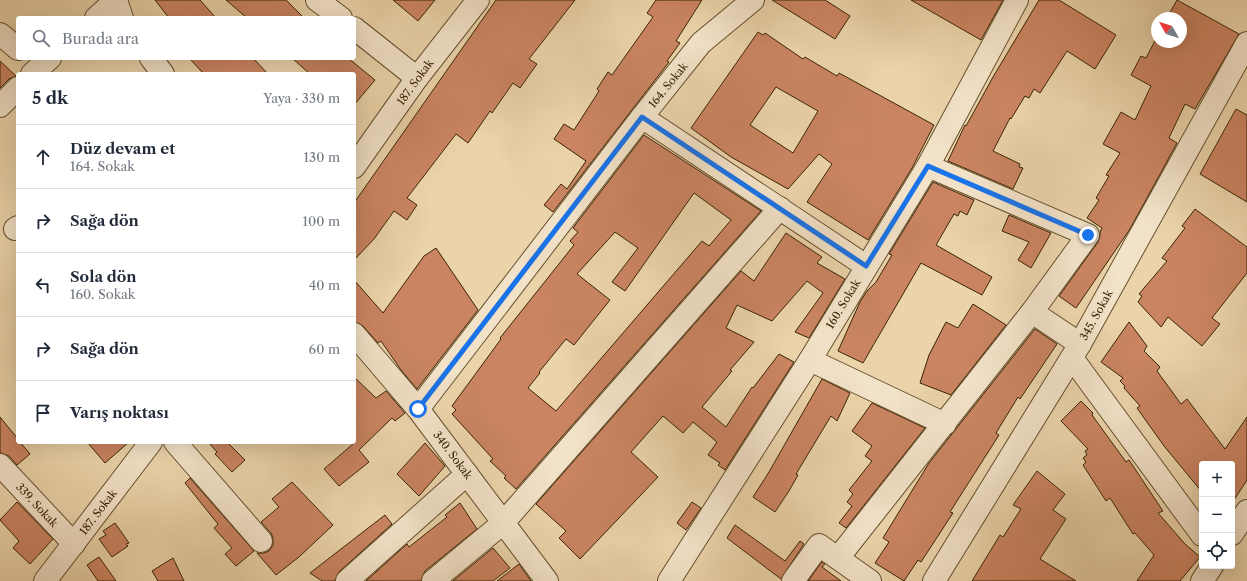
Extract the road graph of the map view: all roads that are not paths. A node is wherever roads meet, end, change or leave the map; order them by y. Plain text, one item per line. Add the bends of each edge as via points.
1 (116, 0) edge
2 (317, 0) edge
3 (478, 0) edge
4 (753, 0) edge
5 (1017, 0) edge
6 (98, 16) edge
7 (121, 16) edge
8 (338, 16) edge
9 (356, 30) edge
10 (0, 34) edge
11 (1247, 43) edge
12 (16, 47) edge
13 (152, 60) edge
14 (162, 72) edge
15 (417, 78) junction
16 (16, 90) edge
17 (0, 106) edge
18 (642, 117) junction
19 (356, 164) edge
20 (928, 166) junction
21 (780, 208) junction
22 (866, 266) junction
23 (1032, 312) junction
24 (356, 336) edge
25 (1076, 351) junction
26 (810, 360) junction
27 (418, 409) junction
28 (944, 424) junction
29 (149, 444) edge
30 (177, 444) edge
31 (0, 465) edge
32 (467, 474) junction
33 (1247, 511) edge
34 (503, 523) junction
35 (1201, 533) edge
36 (1233, 533) edge
37 (261, 542) dead end
38 (74, 544) junction
39 (838, 558) junction
40 (1210, 569) edge
41 (45, 581) edge
42 (347, 581) edge
43 (434, 581) edge
44 (547, 581) edge
45 (669, 581) edge
46 (793, 581) edge
47 (870, 581) edge
48 (934, 581) edge
49 (1202, 581) edge

1 - 6 street
1 - 7 street
2 - 8 street
3 - 15 street, 187. Sokak
4 - 18 street, 164. Sokak via 701,43
5 - 20 street, 160. Sokak
9 - 15 street
10 - 12 street
11 - 25 street, 345. Sokak
13 - 14 street
15 - 19 street, 187. Sokak
16 - 17 street
18 - 21 street
18 - 27 street, 164. Sokak
20 - 22 street, 160. Sokak
20 - 23 street via 1088,235
21 - 22 street
21 - 34 street
22 - 26 street, 160. Sokak
23 - 25 street
23 - 28 street
24 - 27 street, 340. Sokak
25 - 35 street
25 - 48 street, 345. Sokak
26 - 28 street
26 - 45 street, 160. Sokak
27 - 32 street, 340. Sokak
28 - 39 street
29 - 38 street, 187. Sokak
30 - 37 street
31 - 38 street, 339. Sokak
32 - 34 street, 340. Sokak
32 - 42 street
33 - 36 street
34 - 43 street
34 - 44 street, 340. Sokak
38 - 41 street, 187. Sokak
39 - 46 street via 819,545
39 - 47 street
40 - 49 street

